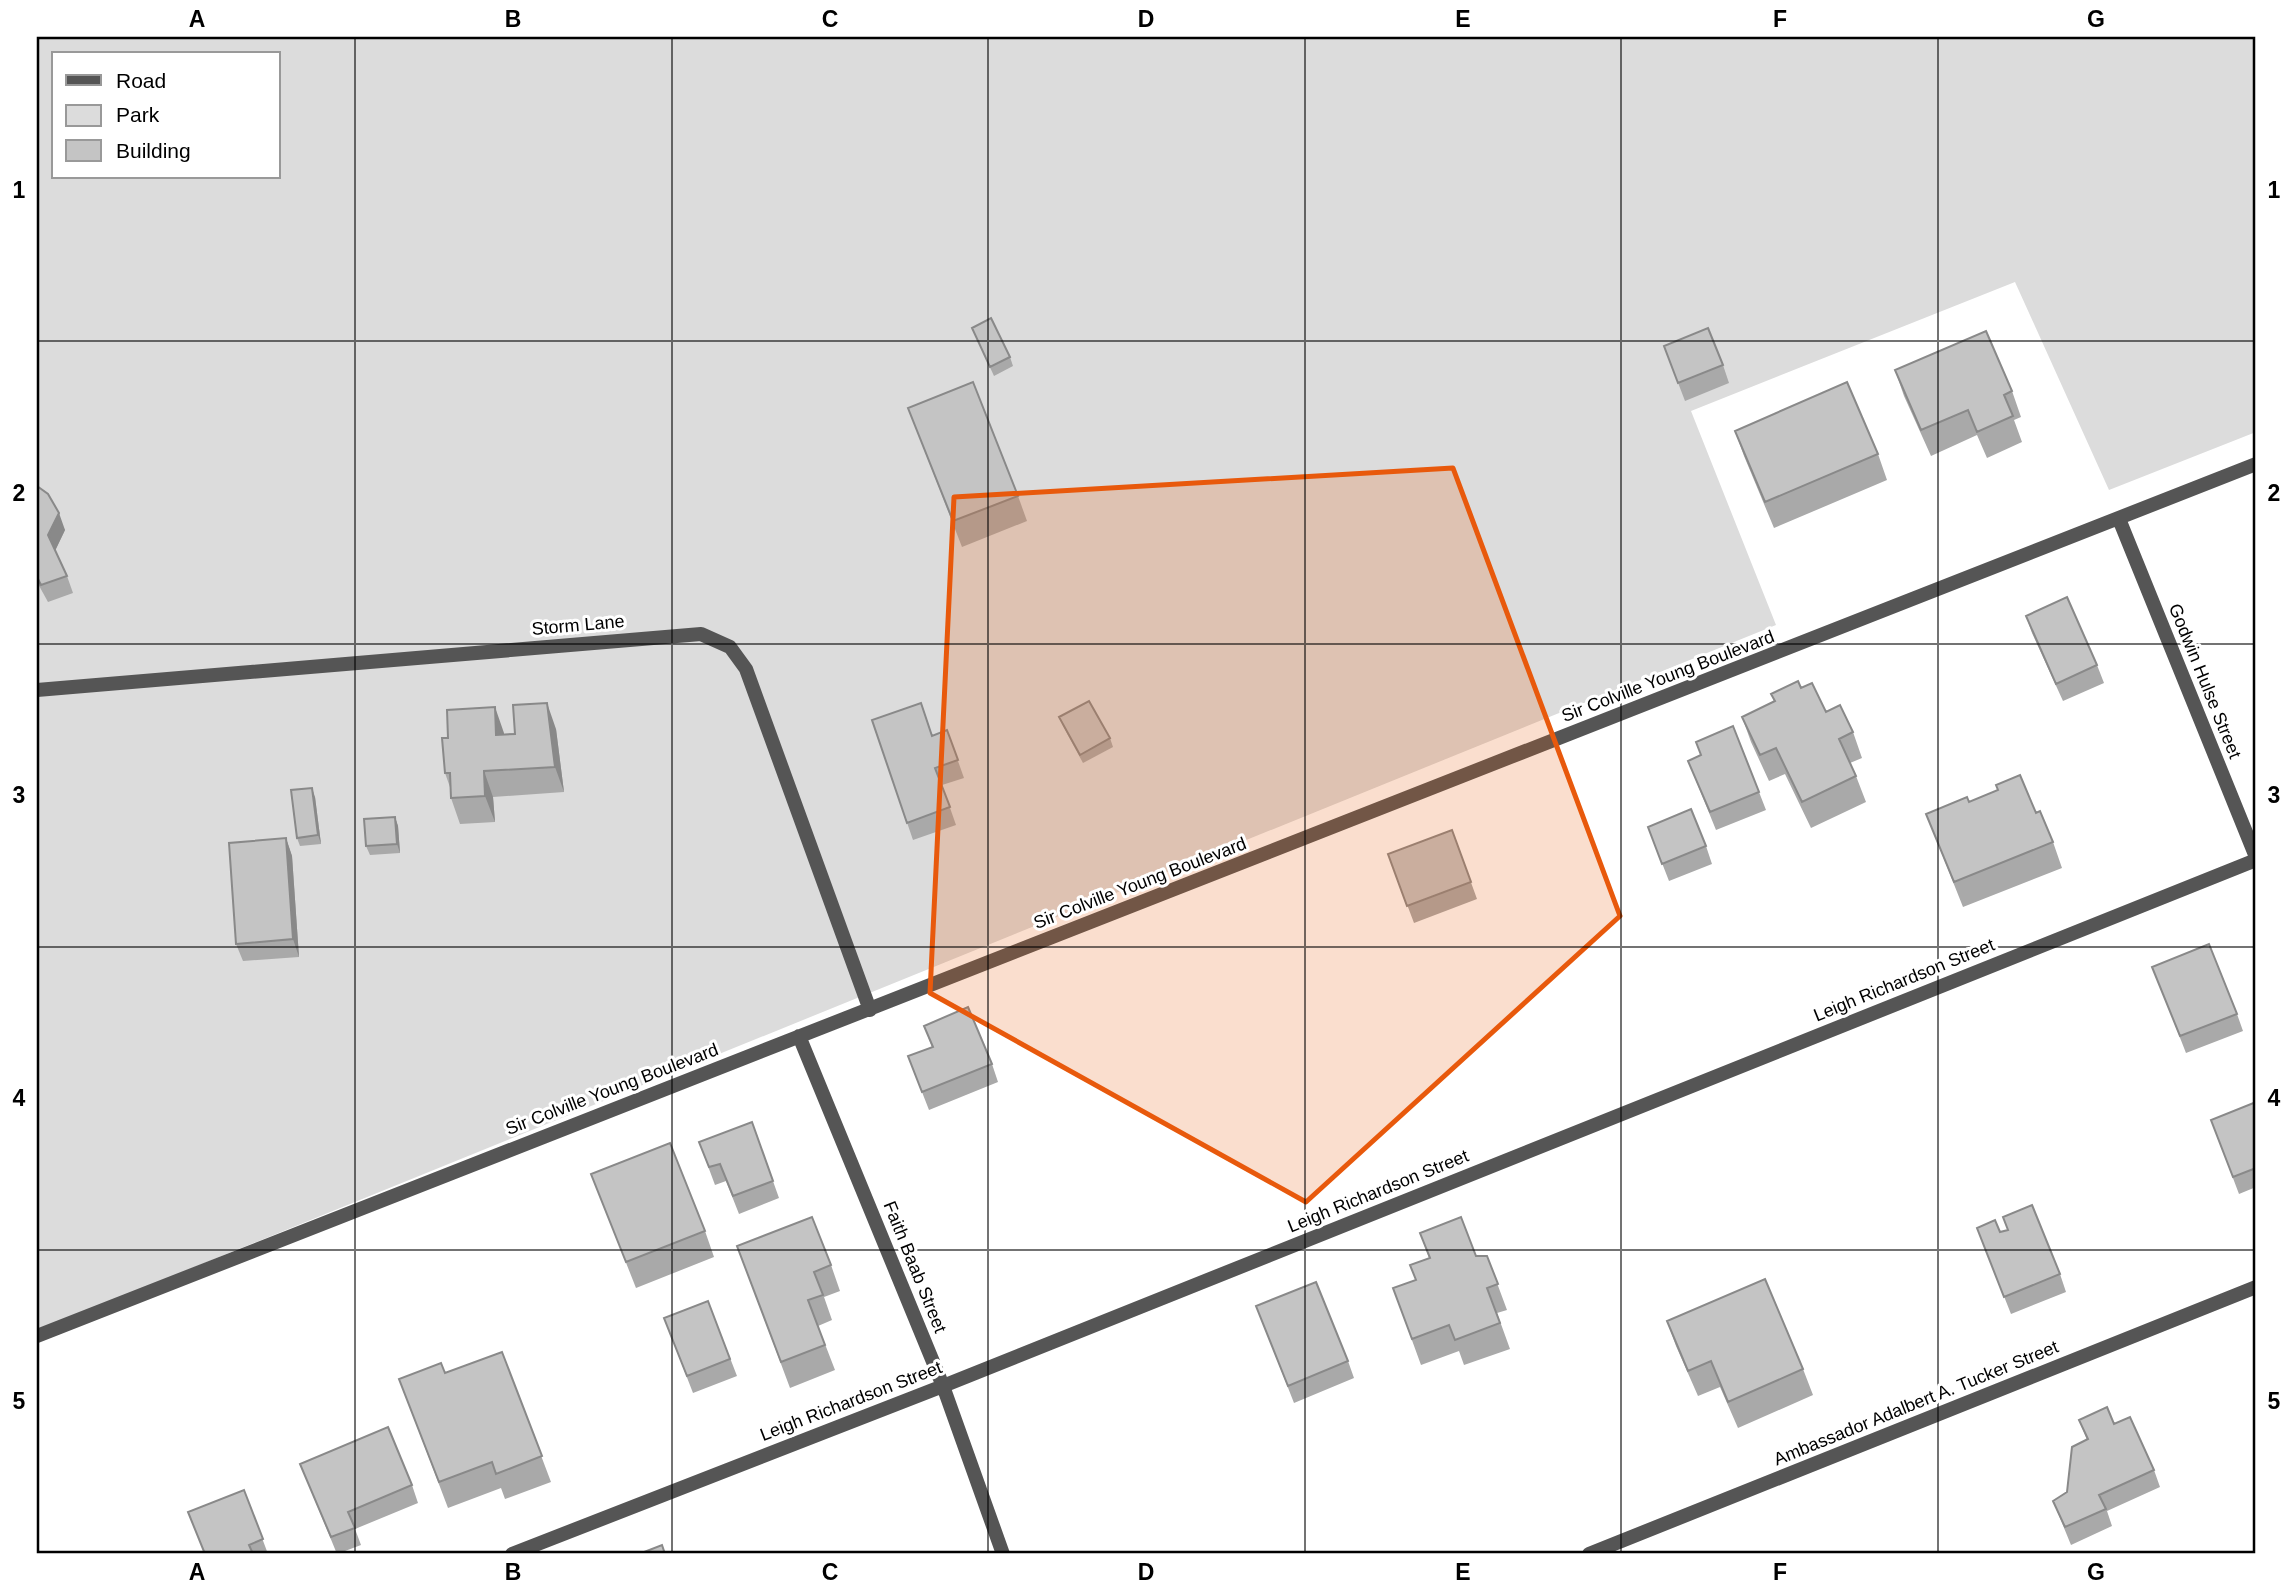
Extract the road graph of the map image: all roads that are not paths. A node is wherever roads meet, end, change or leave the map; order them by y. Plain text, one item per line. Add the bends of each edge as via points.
1 (2256, 464) edge
2 (2119, 519) junction
3 (37, 690) edge
4 (2256, 859) edge
5 (870, 1010) junction
6 (799, 1036) junction
7 (2256, 1287) edge
8 (37, 1336) edge
9 (943, 1386) junction
10 (512, 1554) edge
11 (1003, 1554) edge
12 (1589, 1554) edge

1 - 2 street, Sir Colville Young Boulevard
2 - 4 street, Godwin Hulse Street
2 - 5 street, Sir Colville Young Boulevard
3 - 5 street, Storm Lane via 702,634 730,647 746,669
4 - 9 street, Leigh Richardson Street
5 - 6 street, Sir Colville Young Boulevard
6 - 8 street, Sir Colville Young Boulevard
6 - 9 street, Faith Baab Street
7 - 12 street, Ambassador Adalbert A. Tucker Street
9 - 10 street, Leigh Richardson Street
9 - 11 street, Faith Baab Street

